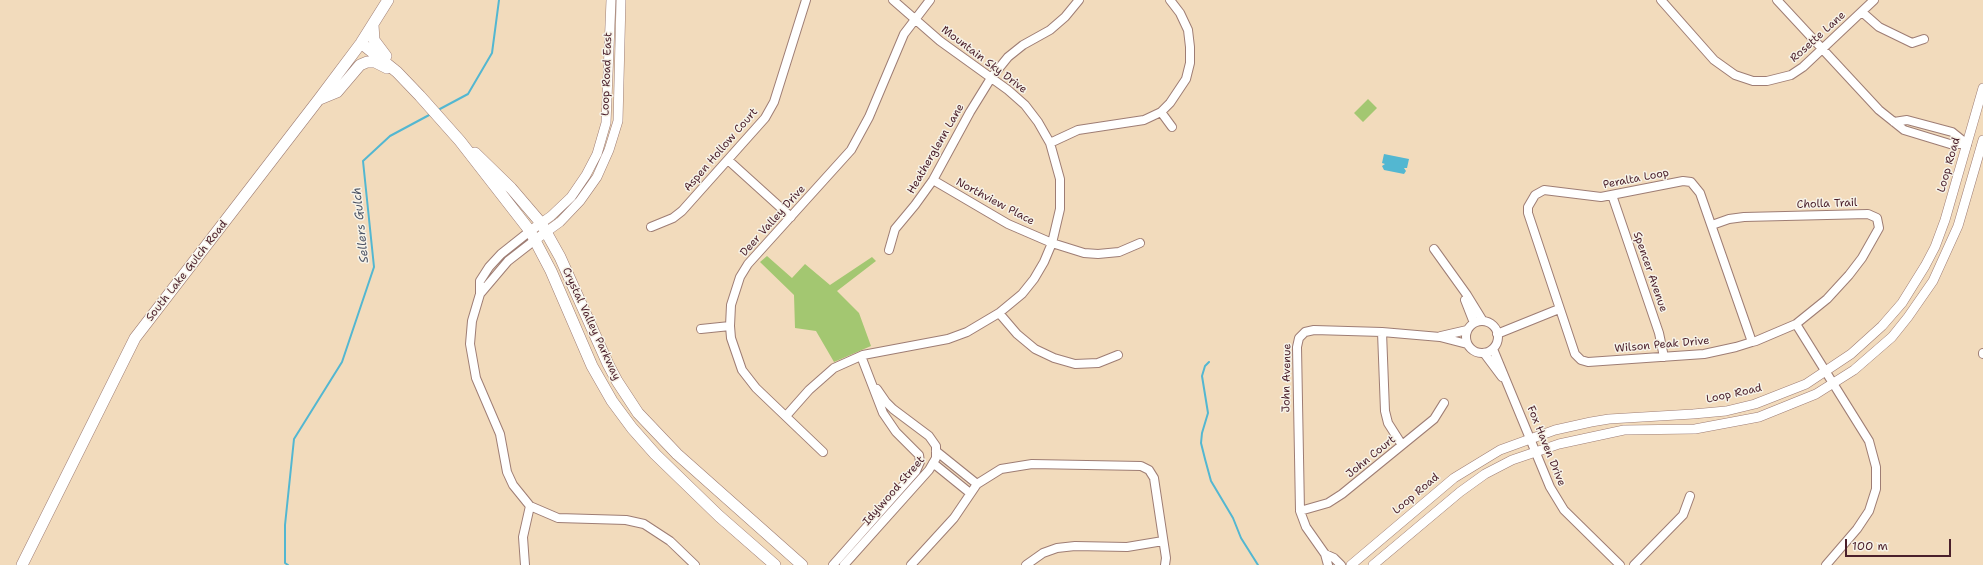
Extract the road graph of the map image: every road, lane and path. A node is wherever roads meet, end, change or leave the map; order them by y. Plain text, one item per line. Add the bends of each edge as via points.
1 (388, 0) edge
2 (611, 0) edge
3 (621, 0) edge
4 (806, 0) edge
5 (893, 0) edge
6 (930, 0) edge
7 (1079, 0) edge
8 (1170, 0) edge
9 (1661, 0) edge
10 (1777, 0) edge
11 (1874, 0) edge
12 (1862, 12) junction
13 (914, 19) junction
14 (373, 25) junction
15 (1924, 39) dead end
16 (361, 43) junction
17 (1822, 49) junction
18 (397, 72) junction
19 (991, 78) junction
20 (1983, 88) edge
21 (319, 99) junction
22 (1161, 112) junction
23 (1172, 127) dead end
24 (460, 141) junction
25 (1050, 143) junction
26 (1967, 144) junction
27 (1982, 144) edge
28 (728, 160) junction
29 (933, 180) junction
30 (1612, 195) junction
31 (791, 217) junction
32 (1712, 225) junction
33 (544, 227) junction
34 (651, 227) dead end
35 (533, 236) junction
36 (1052, 242) junction
37 (1140, 243) dead end
38 (1434, 249) dead end
39 (889, 250) dead end
40 (1559, 309) junction
41 (999, 313) junction
42 (1479, 322) junction
43 (1796, 324) junction
44 (730, 326) junction
45 (701, 328) dead end
46 (1467, 330) junction
47 (1382, 332) junction
48 (1497, 334) junction
49 (1440, 337) junction
50 (1752, 342) junction
51 (1467, 344) junction
52 (1493, 349) junction
53 (1484, 353) junction
54 (1118, 355) dead end
55 (861, 356) junction
56 (1664, 357) junction
57 (1826, 372) junction
58 (870, 378) junction
59 (1507, 382) junction
60 (1834, 384) junction
61 (1444, 403) dead end
62 (786, 416) junction
63 (1531, 438) junction
64 (1402, 445) junction
65 (936, 451) junction
66 (823, 452) dead end
67 (1536, 452) junction
68 (933, 463) junction
69 (977, 484) junction
70 (970, 493) junction
71 (1690, 496) dead end
72 (530, 506) junction
73 (1300, 511) junction
74 (1163, 541) junction
75 (1325, 554) junction
76 (22, 565) edge
77 (524, 565) edge
78 (696, 565) edge
79 (774, 565) edge
80 (802, 565) edge
81 (833, 565) edge
82 (844, 565) edge
83 (911, 565) edge
84 (1026, 565) edge
85 (1165, 565) edge
86 (1328, 565) edge
87 (1341, 565) edge
88 (1351, 565) edge
89 (1373, 565) edge
90 (1620, 565) edge
91 (1634, 565) edge
92 (1826, 565) edge

1 - 14 main road, South Lake Gulch Road
2 - 33 street, Loop Road East via 606,123 602,140 593,163 578,187
3 - 33 street, Loop Road East via 618,121 609,150 597,177 580,201
4 - 28 street, Aspen Hollow Court via 774,102 765,118
5 - 13 street, Mountain Sky Drive
6 - 13 street, Deer Valley Drive
7 - 19 street, Heatherglenn Lane via 1050,30 1008,57
8 - 22 street via 1188,30 1190,63 1186,79 1178,93
9 - 17 street, Rosette Lane via 1714,60 1735,75 1753,81 1767,81 1791,75
10 - 17 street
11 - 12 street, Rosette Lane
12 - 15 street via 1878,27 1912,43
12 - 17 street, Rosette Lane
13 - 19 street, Mountain Sky Drive via 940,42
13 - 31 street, Deer Valley Drive via 904,34 857,142
14 - 16 main road, South Lake Gulch Road
14 - 18 main road via 377,46 394,64
16 - 18 main road, Crystal Valley Parkway
16 - 21 main road, South Lake Gulch Road
17 - 26 street via 1879,110 1894,122 1907,120 1952,132
18 - 21 main road via 375,62 367,62 360,65 337,92
18 - 24 main road, Crystal Valley Parkway
19 - 25 street, Mountain Sky Drive via 1025,106
19 - 29 street, Heatherglenn Lane
20 - 26 street, Loop Road
21 - 76 main road, South Lake Gulch Road via 135,338
22 - 23 street
22 - 25 street via 1144,120 1078,130
24 - 33 main road, Crystal Valley Parkway via 499,175
24 - 35 main road, Crystal Valley Parkway
25 - 36 street, Mountain Sky Drive via 1060,179 1060,209
26 - 27 street
26 - 57 street, Loop Road via 1946,220 1916,282 1902,303 1865,344
27 - 60 street via 1958,226 1933,281 1892,337
28 - 31 street
28 - 34 street, Aspen Hollow Court via 682,211
29 - 36 street, Northview Place via 1008,224
29 - 39 street, Heatherglenn Lane via 895,228
30 - 32 street, Peralta Loop via 1683,181 1691,182 1698,189
30 - 40 street, Peralta Loop via 1593,197 1550,190 1535,195 1529,202 1528,213
30 - 56 street, Spencer Avenue via 1659,333
31 - 44 street, Deer Valley Drive via 748,264 740,277 731,304
32 - 43 street, Cholla Trail via 1730,219 1751,217 1868,214 1877,218 1879,228 1862,258 1827,299
32 - 50 street, Peralta Loop
33 - 35 street, Loop Road East
33 - 80 main road, Crystal Valley Parkway via 571,280 608,364 638,413 672,450
35 - 72 street via 501,254 480,281 480,294 472,321 470,344 476,378 500,434 507,472 513,485
35 - 79 main road, Crystal Valley Parkway via 592,366 621,414 655,454
36 - 37 street, Northview Place via 1084,253 1098,254 1119,252
36 - 41 street, Mountain Sky Drive via 1034,279 1022,294
38 - 42 street via 1459,284
40 - 48 street
40 - 56 street, Wilson Peak Drive via 1575,354 1581,360 1588,362
41 - 54 street via 1017,334 1035,349 1054,358 1075,364 1098,364
41 - 55 street, Mountain Sky Drive via 948,340
42 - 46 street
42 - 48 street via 1492,325
43 - 50 street, Wilson Peak Drive
43 - 57 street
44 - 45 street
44 - 62 street, Deer Valley Drive via 735,353 742,370 756,388
46 - 49 street, John Avenue
46 - 51 street
47 - 49 street, John Avenue
47 - 64 street via 1385,411 1392,430
47 - 73 street, John Avenue via 1314,330 1305,332 1299,338 1297,347
48 - 52 street via 1498,339
49 - 51 street, John Avenue
50 - 56 street, Wilson Peak Drive via 1704,354
51 - 53 street via 1472,350
52 - 53 street
52 - 59 street, Fox Haven Drive
53 - 59 street, Fox Haven Drive
55 - 58 street, Idylwood Street
55 - 62 street, Mountain Sky Drive via 834,368 809,390
57 - 60 street
57 - 63 street, Loop Road via 1781,395 1726,411 1609,419
58 - 65 street, Idylwood Street via 886,402 926,433 933,441
58 - 81 street, Idylwood Street via 889,423 919,455 920,462 916,471
59 - 63 street, Fox Haven Drive
60 - 67 street via 1786,408 1752,419 1696,429 1624,430 1582,438
60 - 92 street via 1869,441 1874,454 1877,479 1873,501 1864,520
61 - 64 street, John Court via 1434,419
62 - 66 street, Deer Valley Drive
63 - 67 street, Fox Haven Drive
63 - 88 street, Loop Road via 1500,450 1454,478
64 - 73 street, John Court via 1335,500
65 - 68 street, Idylwood Street
65 - 69 street
67 - 89 street via 1512,460 1485,474
67 - 90 street, Fox Haven Drive via 1550,487 1564,510
68 - 70 street
68 - 82 street, Idylwood Street
69 - 70 street
69 - 74 street via 995,471 1016,465 1141,466 1149,470 1154,478
70 - 83 street via 954,518
71 - 91 street via 1683,515
72 - 77 street via 523,537
72 - 78 street via 558,518 626,520 644,524 670,541
73 - 75 street, John Avenue via 1306,527
74 - 84 street via 1127,547 1057,548
74 - 85 street
75 - 86 street, John Avenue
75 - 87 street, John Avenue

